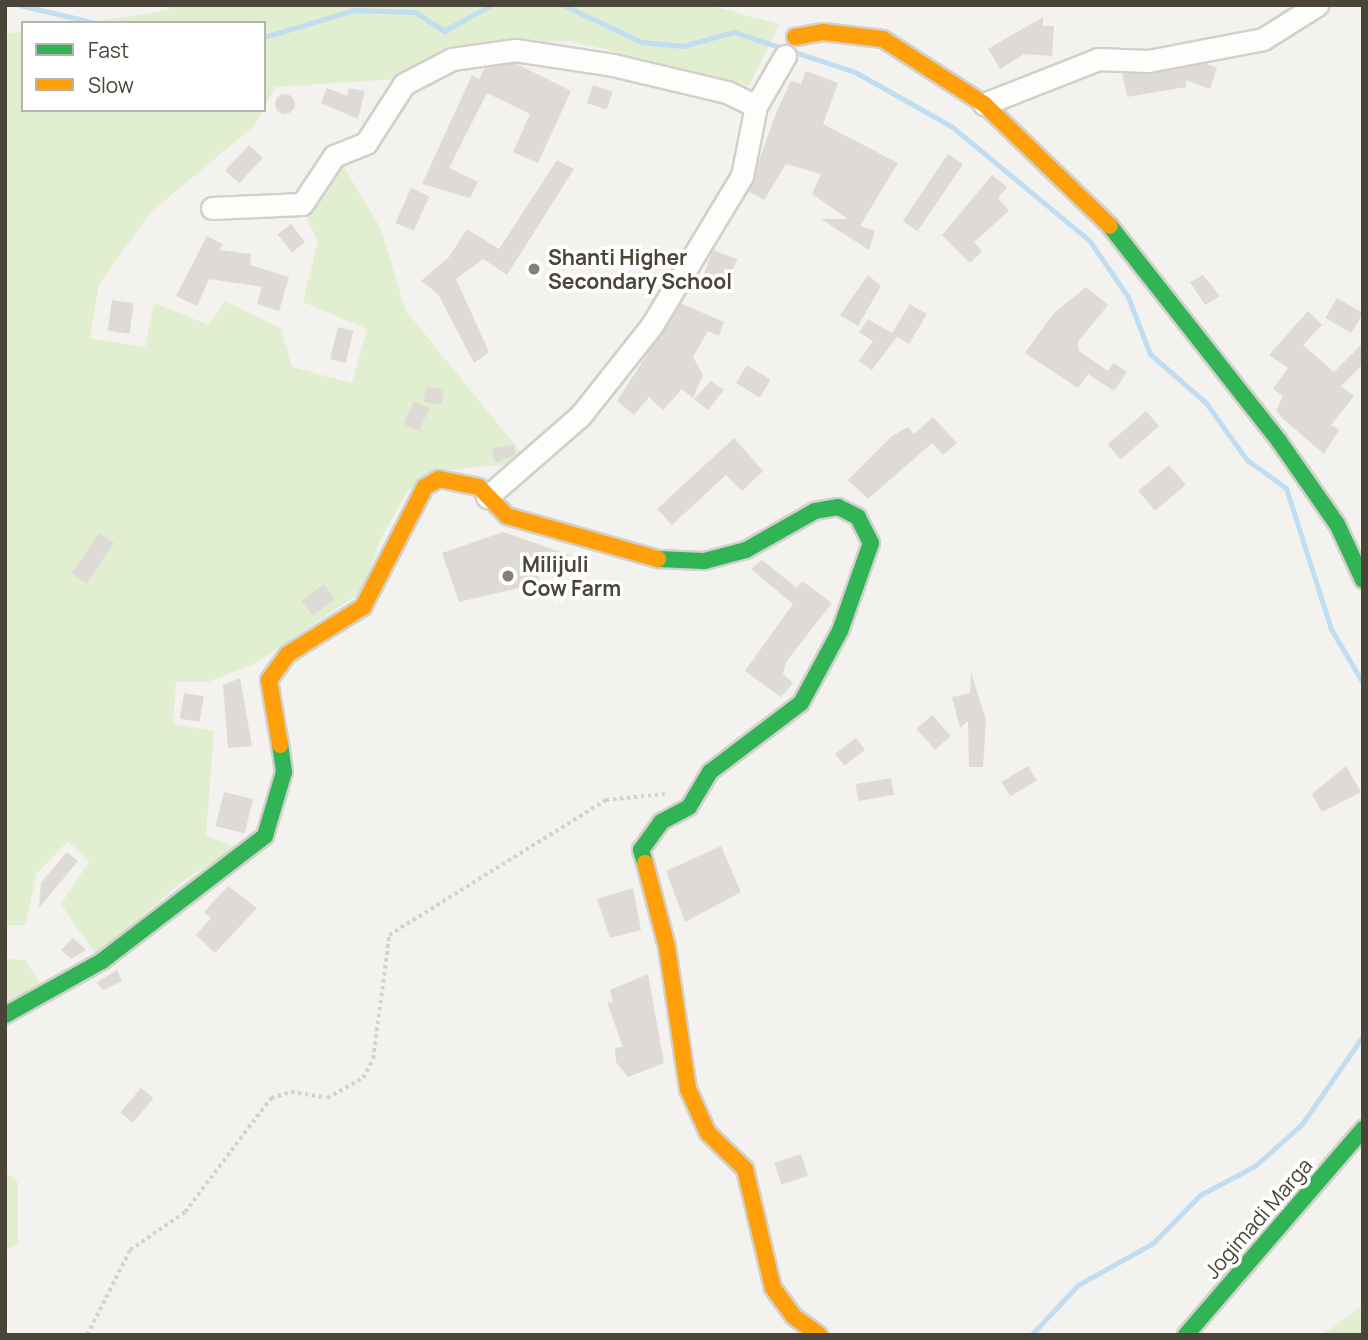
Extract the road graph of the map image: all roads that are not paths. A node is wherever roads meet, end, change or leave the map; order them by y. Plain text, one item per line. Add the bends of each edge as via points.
1 (1317, 5) edge
2 (790, 46) joint
3 (984, 104) junction
4 (756, 106) junction
5 (212, 208) dead end
6 (487, 497) junction
7 (1363, 580) edge
8 (5, 1015) edge
9 (1363, 1129) edge
10 (819, 1335) edge
11 (1186, 1335) edge

1 - 3 street via 1263,38 1148,61 1098,59
2 - 3 street via 823,32 883,38
2 - 4 street
3 - 7 street via 1098,210 1279,441 1337,524
4 - 5 street via 727,92 613,65 515,50 483,52 404,84 366,144 334,156 302,204
4 - 6 street via 742,176 652,325 580,416
6 - 8 street via 460,479 439,479 425,487 363,607 288,654 269,680 284,772 265,836 102,961
6 - 10 street via 507,516 662,560 704,561 746,550 815,511 838,507 858,517 871,543 863,573 801,703 710,772 689,807 661,822 641,850 667,947 688,1089 708,1133 745,1169 773,1288 793,1316
9 - 11 street, Jogimadi Marga

